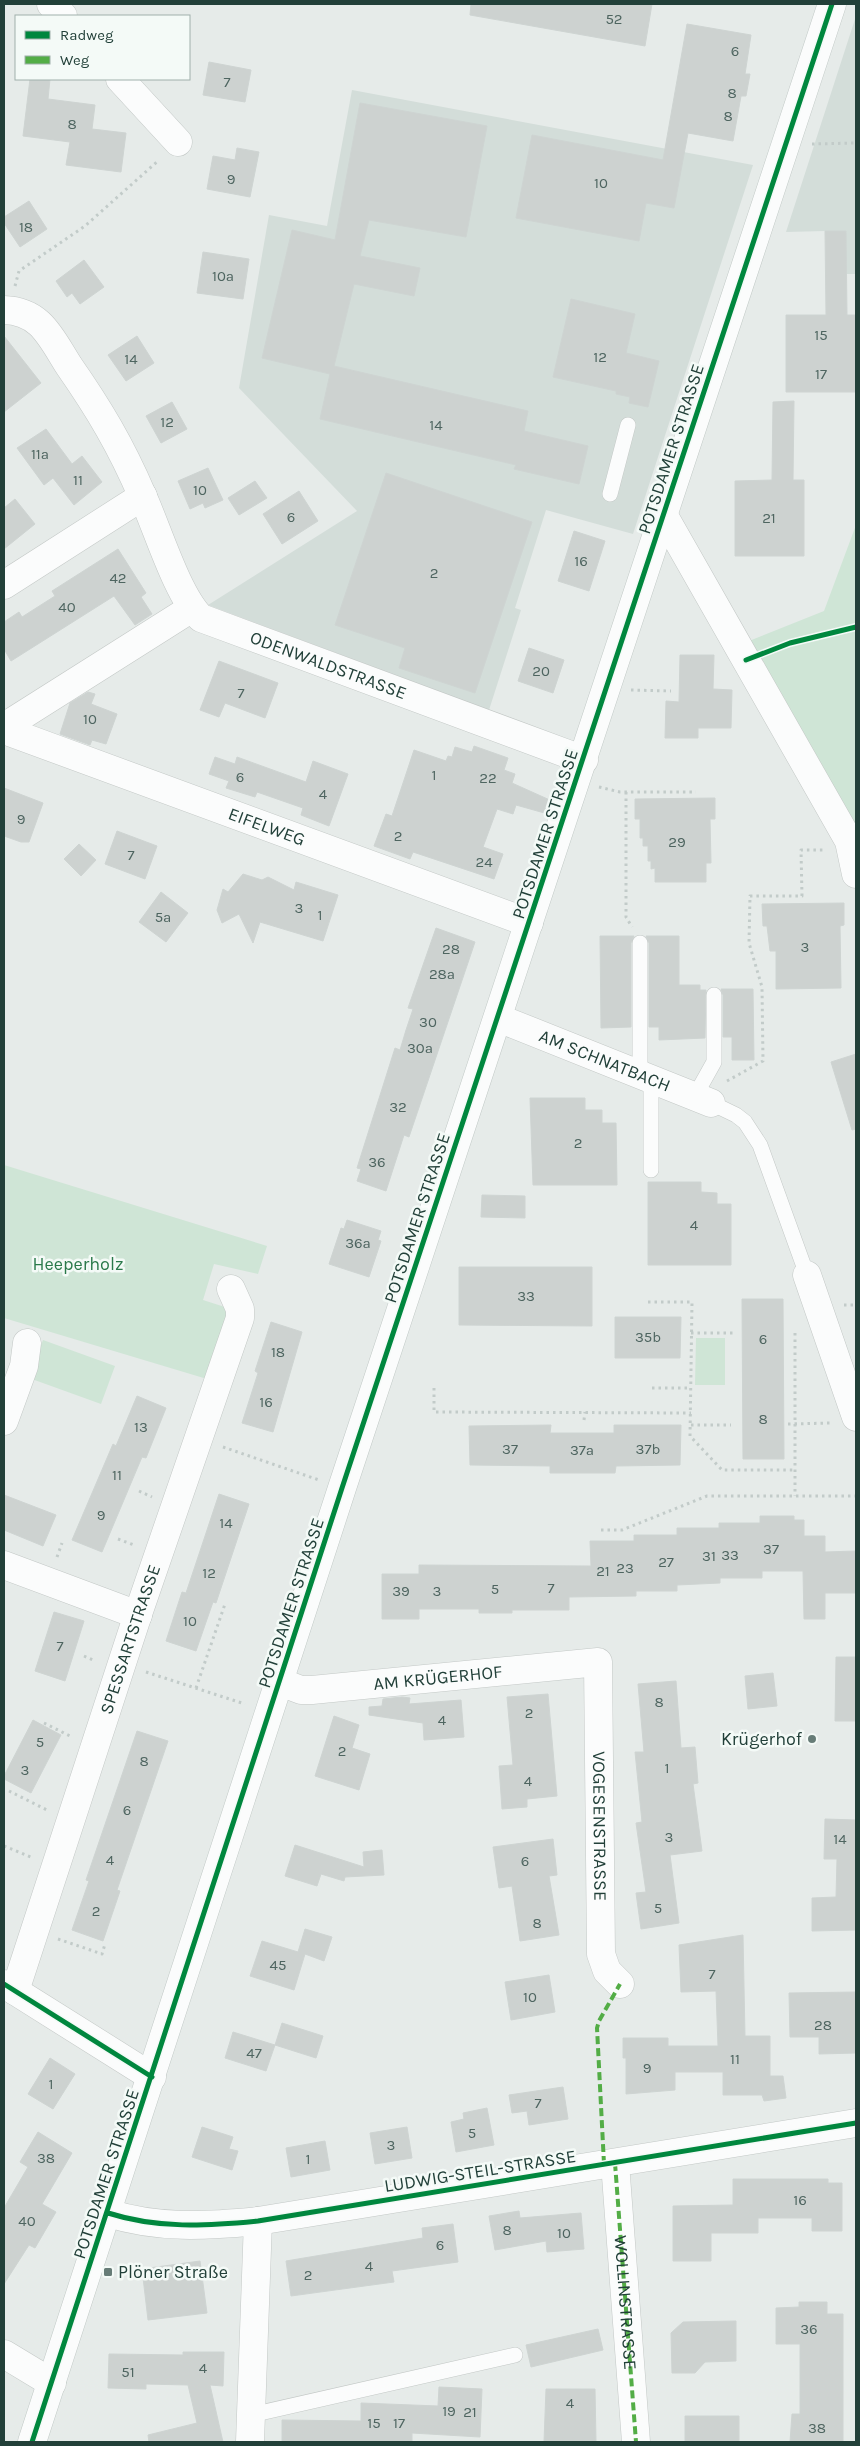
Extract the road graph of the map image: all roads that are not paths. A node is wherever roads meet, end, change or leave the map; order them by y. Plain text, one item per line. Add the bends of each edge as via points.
1 (51, 4) edge
2 (832, 4) edge
3 (62, 15) edge
4 (121, 80) edge
5 (178, 142) road end
6 (5, 310) edge
7 (628, 425) dead end
8 (610, 494) dead end
9 (143, 496) junction
10 (664, 516) junction
11 (4, 585) edge
12 (192, 608) junction
13 (4, 728) edge
14 (580, 770) junction
15 (856, 874) edge
16 (529, 923) junction
17 (640, 943) road end
18 (714, 995) dead end
19 (498, 1018) junction
20 (646, 1076) junction
21 (703, 1099) junction
22 (650, 1170) dead end
23 (807, 1275) joint
24 (231, 1289) dead end
25 (26, 1343) dead end
26 (848, 1420) edge
27 (4, 1421) edge
28 (4, 1565) edge
29 (138, 1615) junction
30 (598, 1662) joint
31 (280, 1682) junction
32 (620, 1984) dead end
33 (9, 1987) edge
34 (152, 2077) junction
35 (856, 2122) edge
36 (615, 2163) junction
37 (108, 2213) junction
38 (258, 2221) junction
39 (4, 2354) edge
40 (515, 2355) dead end
41 (52, 2383) junction
42 (251, 2415) junction
43 (32, 2442) edge
44 (250, 2442) edge
45 (636, 2442) edge

1 - 3 street
2 - 10 street, POTSDAMER STRASSE
4 - 5 street
6 - 9 street, ODENWALDSTRASSE via 24,313 41,324 106,421
7 - 8 lane
9 - 11 street
9 - 12 street, ODENWALDSTRASSE
10 - 14 street, POTSDAMER STRASSE
10 - 15 street via 849,841
12 - 13 street, EIFELWEG
12 - 14 street, ODENWALDSTRASSE via 208,622
13 - 16 street, EIFELWEG
14 - 16 street, POTSDAMER STRASSE
16 - 19 street, POTSDAMER STRASSE
17 - 20 lane
18 - 21 lane via 714,1062
19 - 20 street, AM SCHNATBACH
19 - 31 street, POTSDAMER STRASSE
20 - 21 street, AM SCHNATBACH
20 - 22 lane
21 - 23 lane via 745,1122 760,1145
23 - 26 street
24 - 29 street, SPESSARTSTRASSE via 240,1309 240,1318
25 - 27 street via 24,1366
28 - 29 street
29 - 33 street, SPESSARTSTRASSE via 34,1931
30 - 31 street, AM KRÜGERHOF via 312,1690 301,1690
30 - 32 street, VOGESENSTRASSE via 601,1954 607,1971
31 - 34 street, POTSDAMER STRASSE
33 - 34 street
34 - 37 street, POTSDAMER STRASSE
35 - 36 street, LUDWIG-STEIL-STRASSE
36 - 38 street, LUDWIG-STEIL-STRASSE
36 - 45 street, WOLLINSTRASSE
37 - 38 street, LUDWIG-STEIL-STRASSE via 164,2225 203,2226
37 - 41 street, POTSDAMER STRASSE
38 - 42 street
39 - 41 street
40 - 42 lane
41 - 43 street, POTSDAMER STRASSE
42 - 44 street

